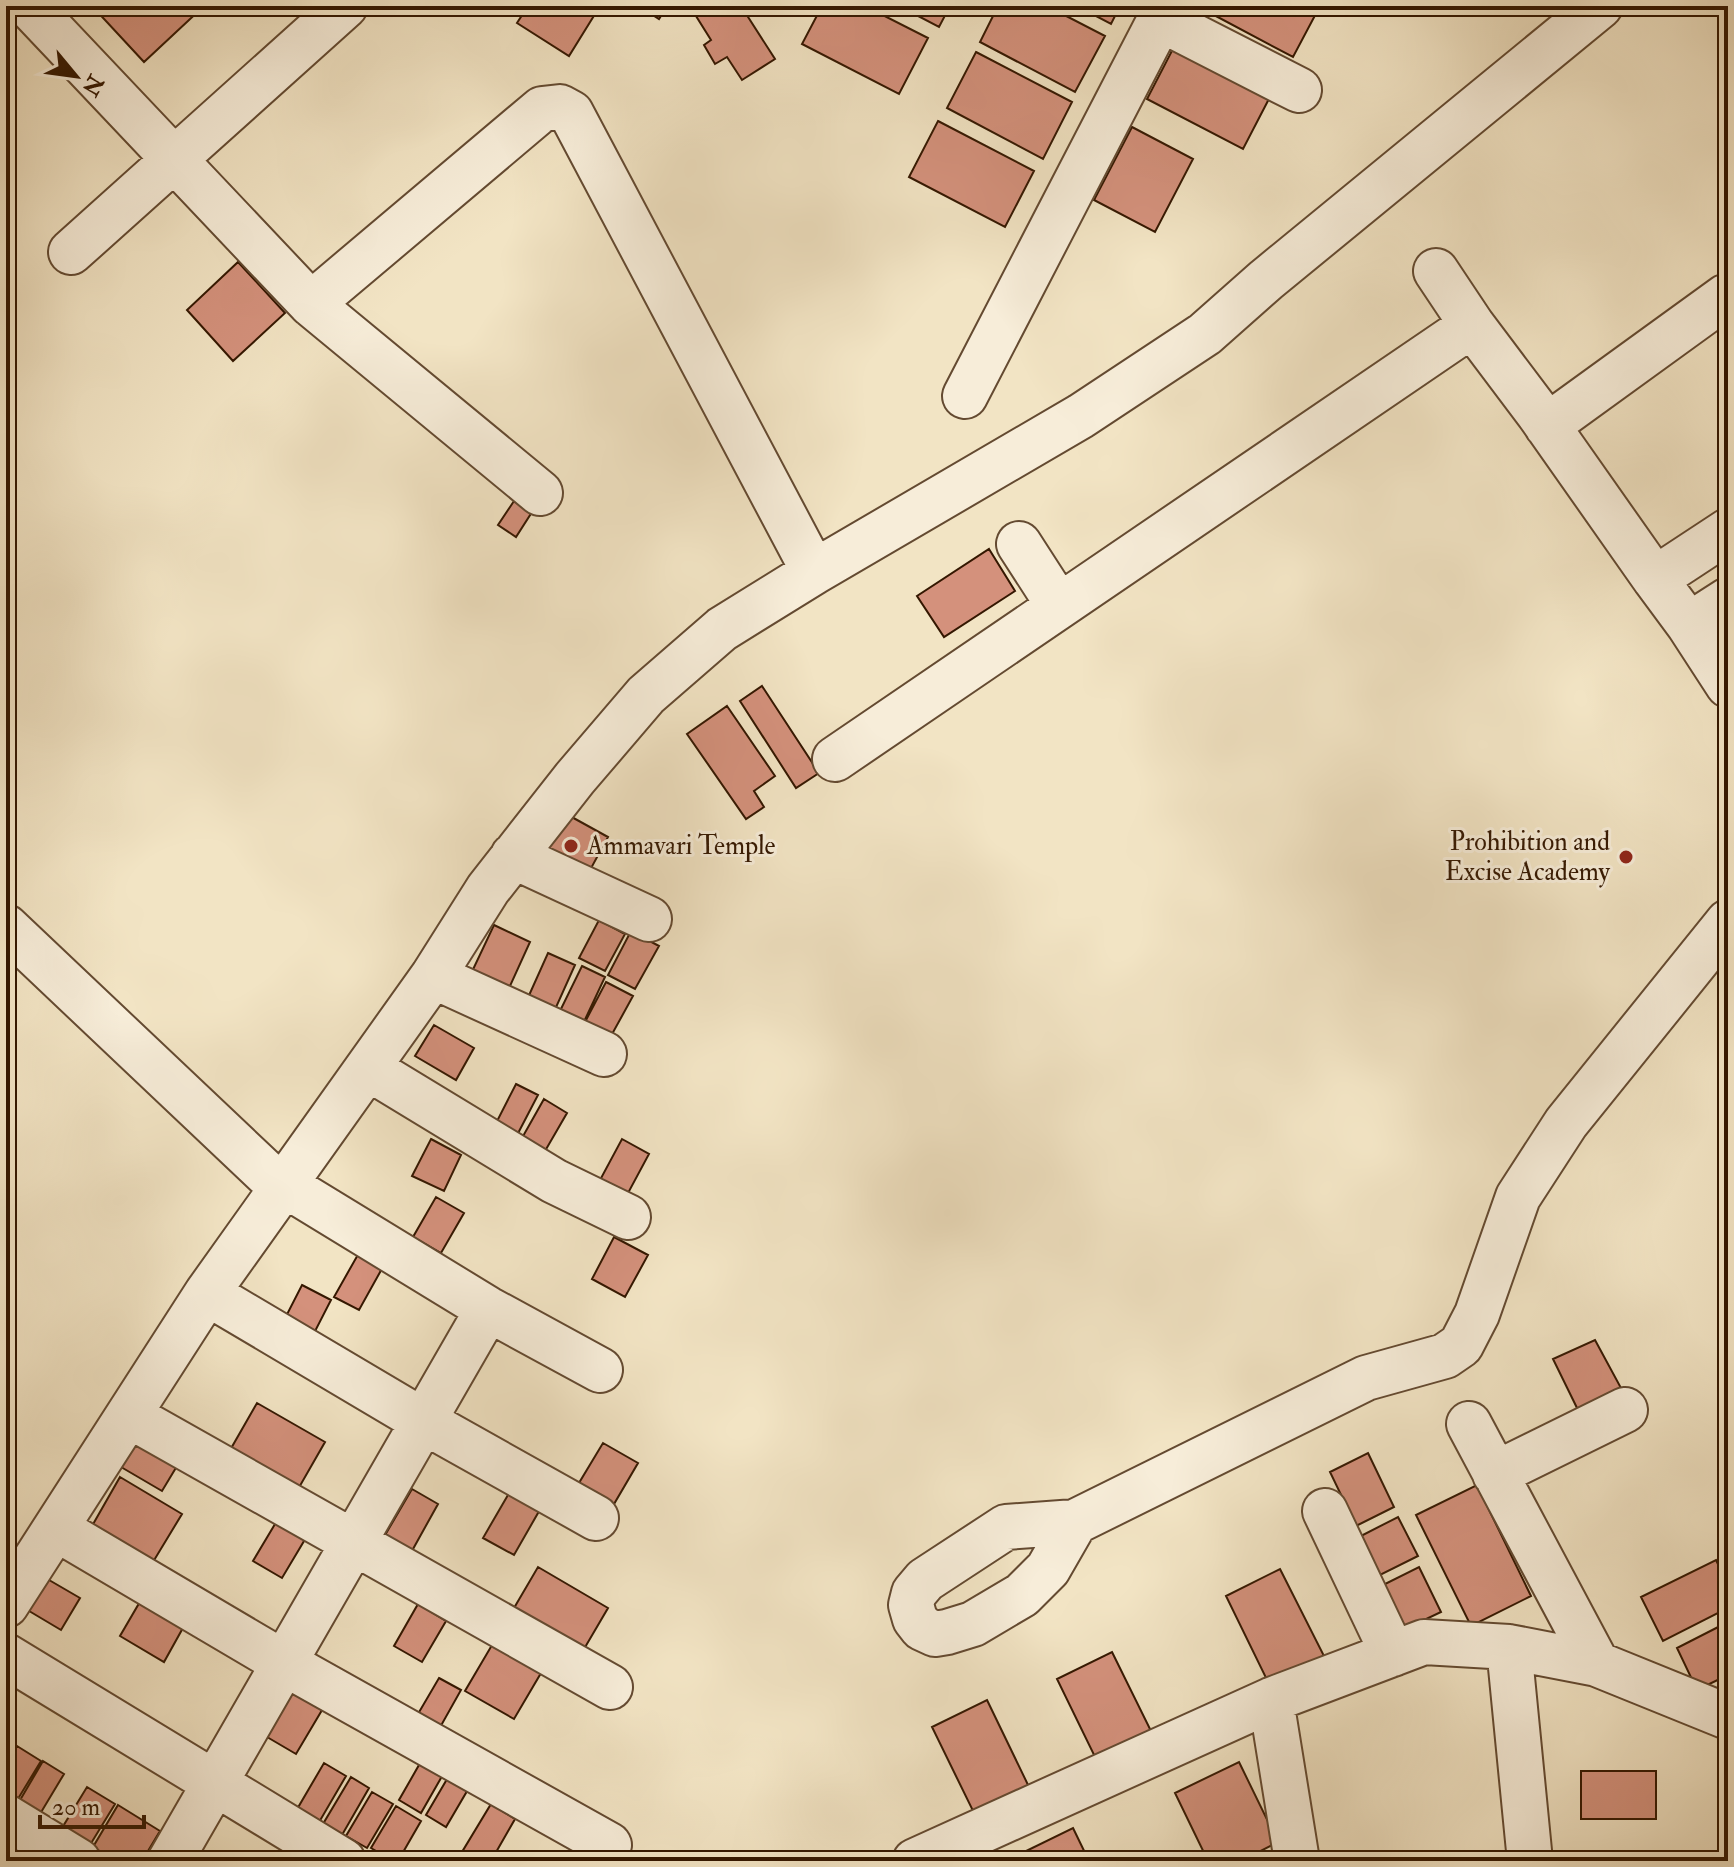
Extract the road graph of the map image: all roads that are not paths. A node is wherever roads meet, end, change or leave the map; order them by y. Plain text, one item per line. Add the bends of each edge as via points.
1 (23, 6) edge
2 (29, 6) edge
3 (345, 6) edge
4 (1600, 6) edge
5 (1164, 12) edge
6 (6, 23) edge
7 (1299, 90) dead end
8 (173, 159) junction
9 (71, 252) dead end
10 (1436, 271) dead end
11 (1727, 297) edge
12 (311, 304) junction
13 (1472, 325) junction
14 (965, 396) dead end
15 (1547, 426) junction
16 (540, 493) dead end
17 (1728, 531) edge
18 (1019, 544) dead end
19 (814, 572) junction
20 (1655, 579) junction
21 (1728, 600) edge
22 (1059, 606) junction
23 (1689, 625) junction
24 (1728, 685) edge
25 (835, 759) dead end
26 (513, 856) junction
27 (649, 919) dead end
28 (1728, 922) edge
29 (6, 927) edge
30 (433, 976) junction
31 (604, 1054) dead end
32 (368, 1068) junction
33 (284, 1187) junction
34 (628, 1217) dead end
35 (207, 1293) junction
36 (488, 1309) junction
37 (600, 1370) dead end
38 (1625, 1410) dead end
39 (130, 1416) junction
40 (423, 1421) junction
41 (1469, 1424) dead end
42 (1495, 1474) junction
43 (1325, 1511) dead end
44 (596, 1518) dead end
45 (1075, 1522) dead end
46 (57, 1529) junction
47 (354, 1542) junction
48 (6, 1605) edge
49 (1509, 1647) junction
50 (1393, 1654) junction
51 (6, 1656) edge
52 (284, 1663) junction
53 (1597, 1664) junction
54 (610, 1687) dead end
55 (1271, 1700) junction
56 (1728, 1717) edge
57 (215, 1784) junction
58 (6, 1817) edge
59 (609, 1845) dead end
60 (78, 1861) edge
61 (170, 1861) edge
62 (343, 1861) edge
63 (915, 1861) edge
64 (1297, 1861) edge
65 (1530, 1861) edge

1 - 6 street
2 - 8 street
3 - 8 street
4 - 19 street via 1205,334 1081,416
5 - 7 street
5 - 14 street
8 - 9 street
8 - 12 street
10 - 13 street
11 - 15 street
12 - 16 street
12 - 19 street via 542,109 560,107 571,113
13 - 15 street
13 - 22 street
15 - 20 street
17 - 20 street
18 - 22 street
19 - 26 street via 722,629 646,695
20 - 23 street
21 - 23 street
22 - 25 street
23 - 24 street
26 - 27 street
26 - 30 street
28 - 45 street via 1566,1123 1518,1197 1461,1345 1445,1356 1366,1378
29 - 33 street
30 - 31 street
30 - 32 street
32 - 33 street
32 - 34 street via 554,1181
33 - 35 street
33 - 36 street
35 - 39 street
35 - 40 street
36 - 37 street
36 - 40 street
38 - 42 street
39 - 46 street
39 - 47 street
40 - 44 street
40 - 47 street
41 - 42 street
42 - 53 street
43 - 50 street
46 - 48 street
46 - 52 street
47 - 52 street
47 - 54 street
49 - 50 street via 1424,1642
49 - 53 street
49 - 65 street
50 - 55 street
51 - 57 street
52 - 57 street
52 - 59 street
53 - 56 street
55 - 63 street
55 - 64 street
57 - 61 street
57 - 62 street
58 - 60 street

